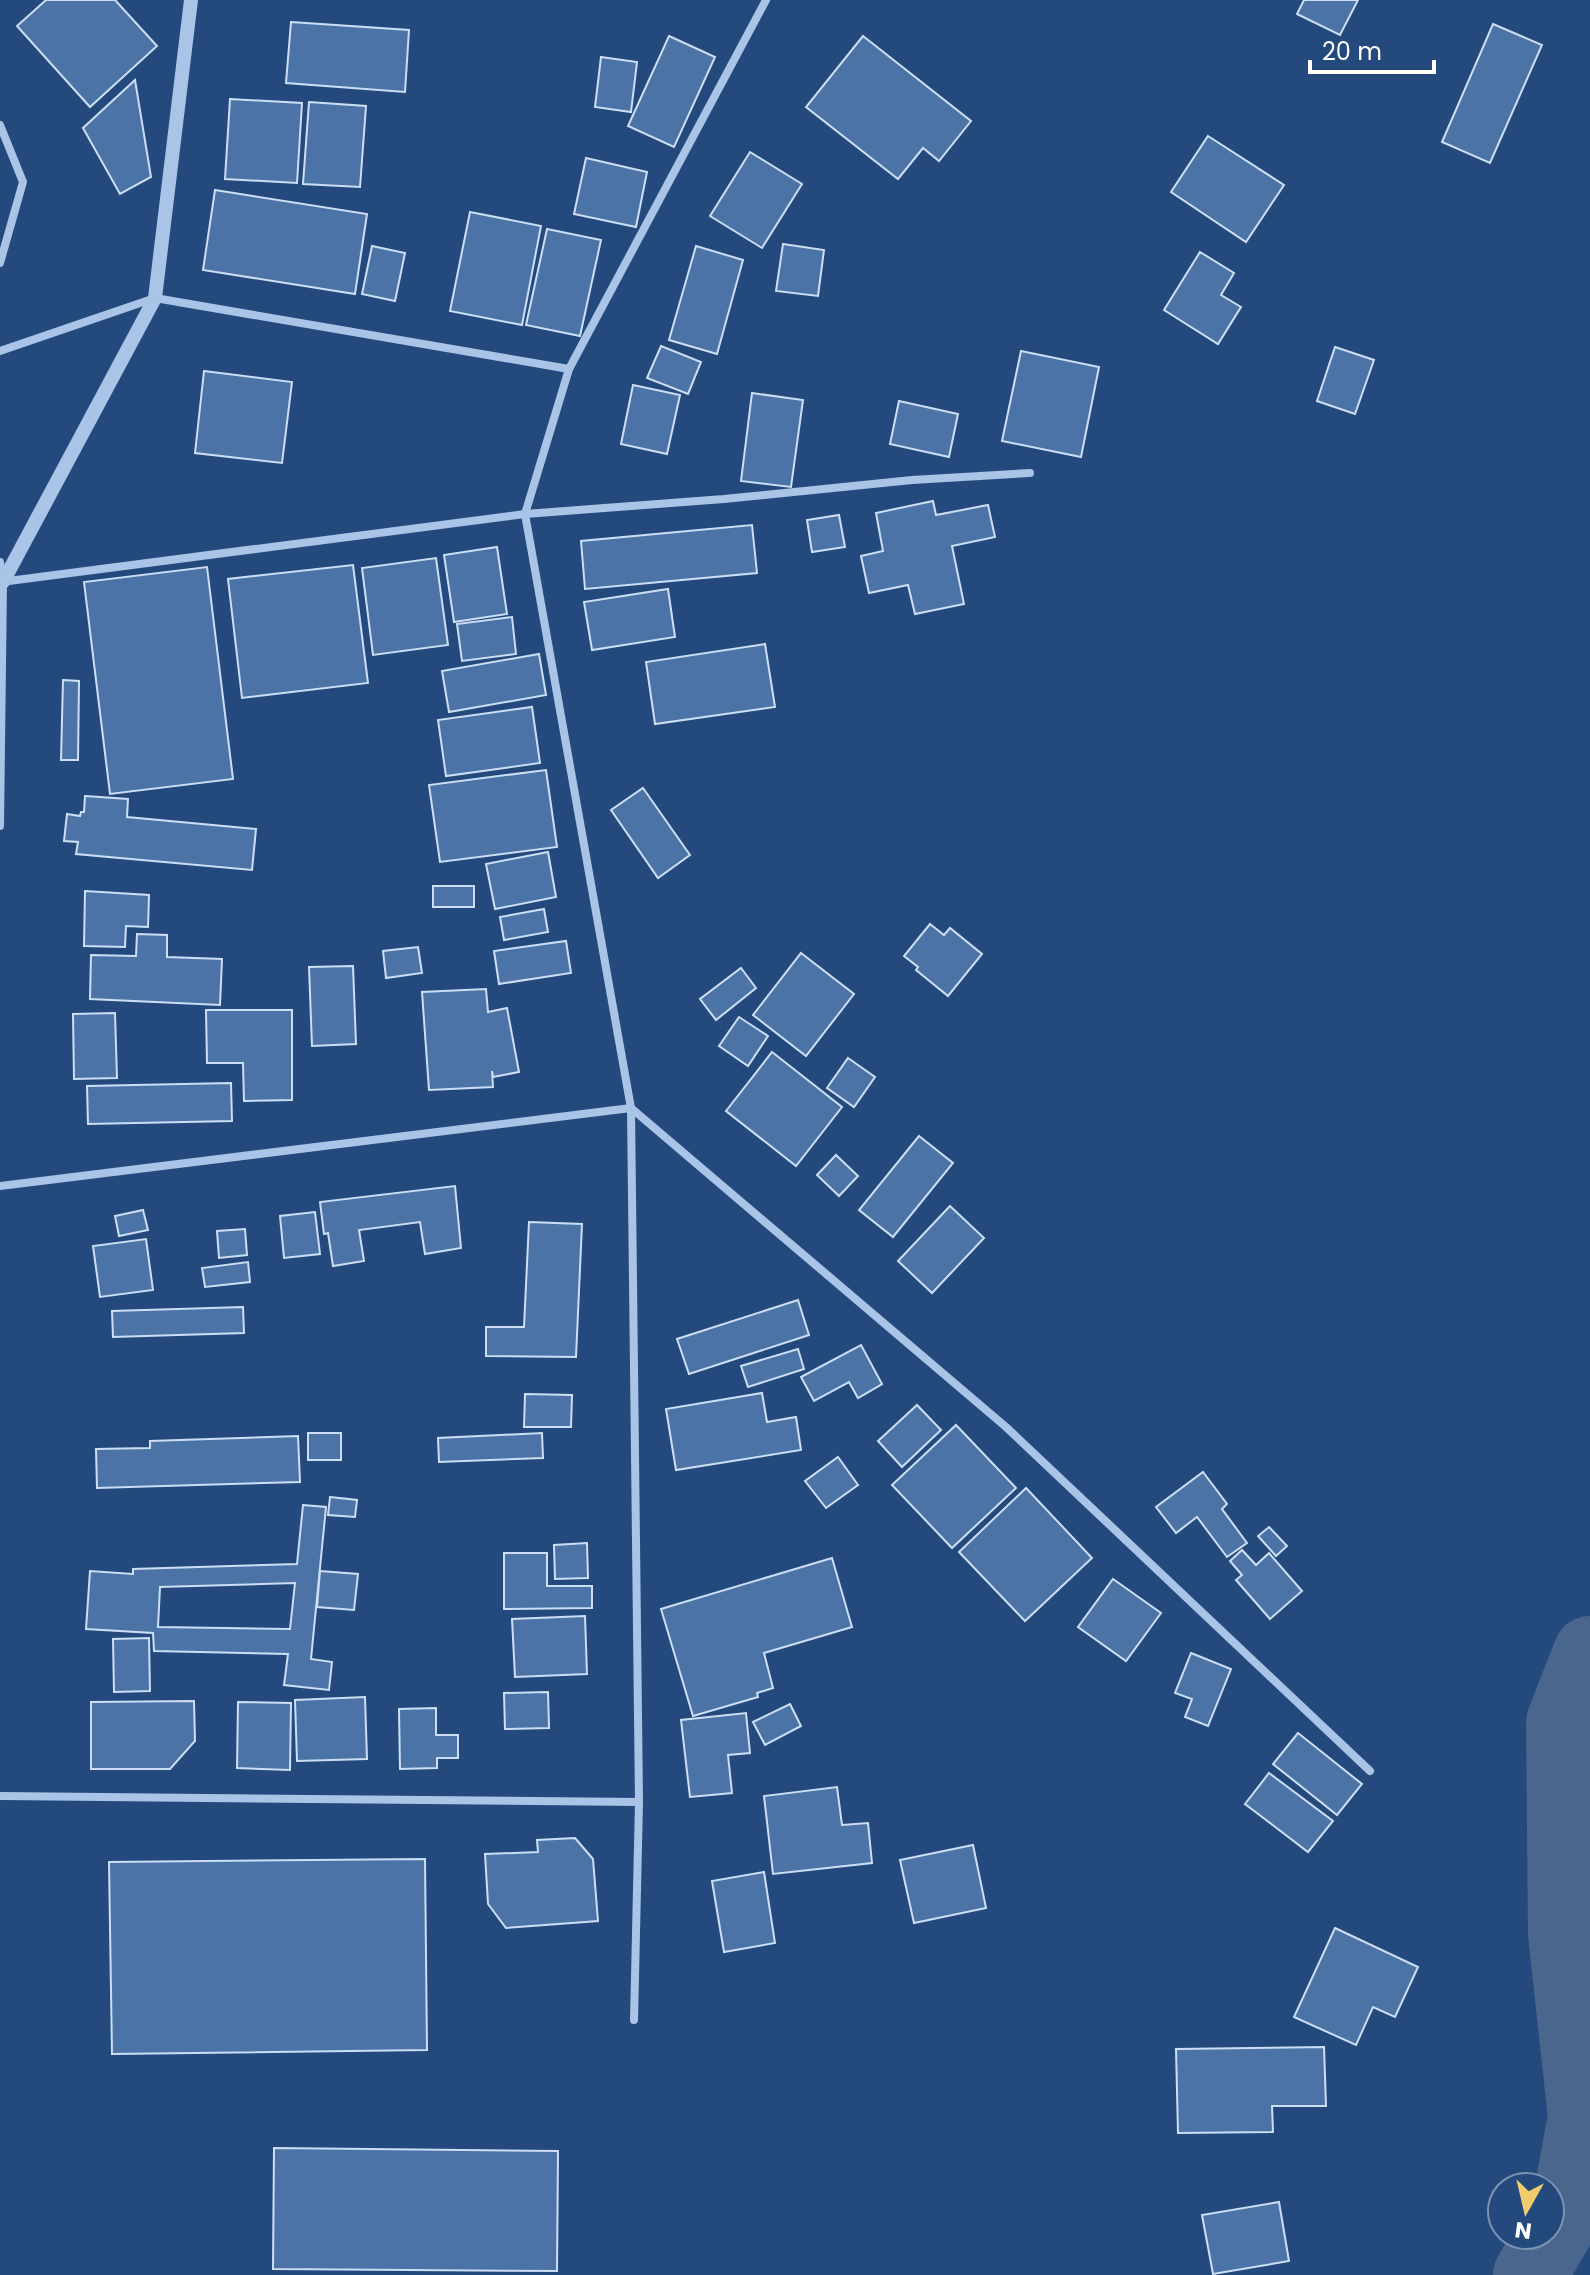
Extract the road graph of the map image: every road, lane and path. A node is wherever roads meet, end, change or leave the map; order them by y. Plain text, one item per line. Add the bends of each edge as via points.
1 (191, 0) edge
2 (766, 0) edge
3 (0, 125) edge
4 (0, 263) edge
5 (155, 298) junction
6 (0, 351) edge
7 (569, 369) junction
8 (1030, 473) dead end
9 (525, 514) junction
10 (0, 562) edge
11 (1, 582) edge
12 (0, 826) edge
13 (631, 1108) junction
14 (0, 1186) edge
15 (1370, 1771) dead end
16 (0, 1796) edge
17 (639, 1802) junction
18 (634, 2020) dead end

1 - 5 street
2 - 7 street
3 - 4 street via 23,182
5 - 6 street
5 - 7 street
5 - 11 street
7 - 9 street
8 - 9 street
9 - 11 street
9 - 13 street
10 - 11 street
11 - 12 street
13 - 14 street
13 - 15 street via 1006,1427
13 - 17 street
16 - 17 street
17 - 18 street

